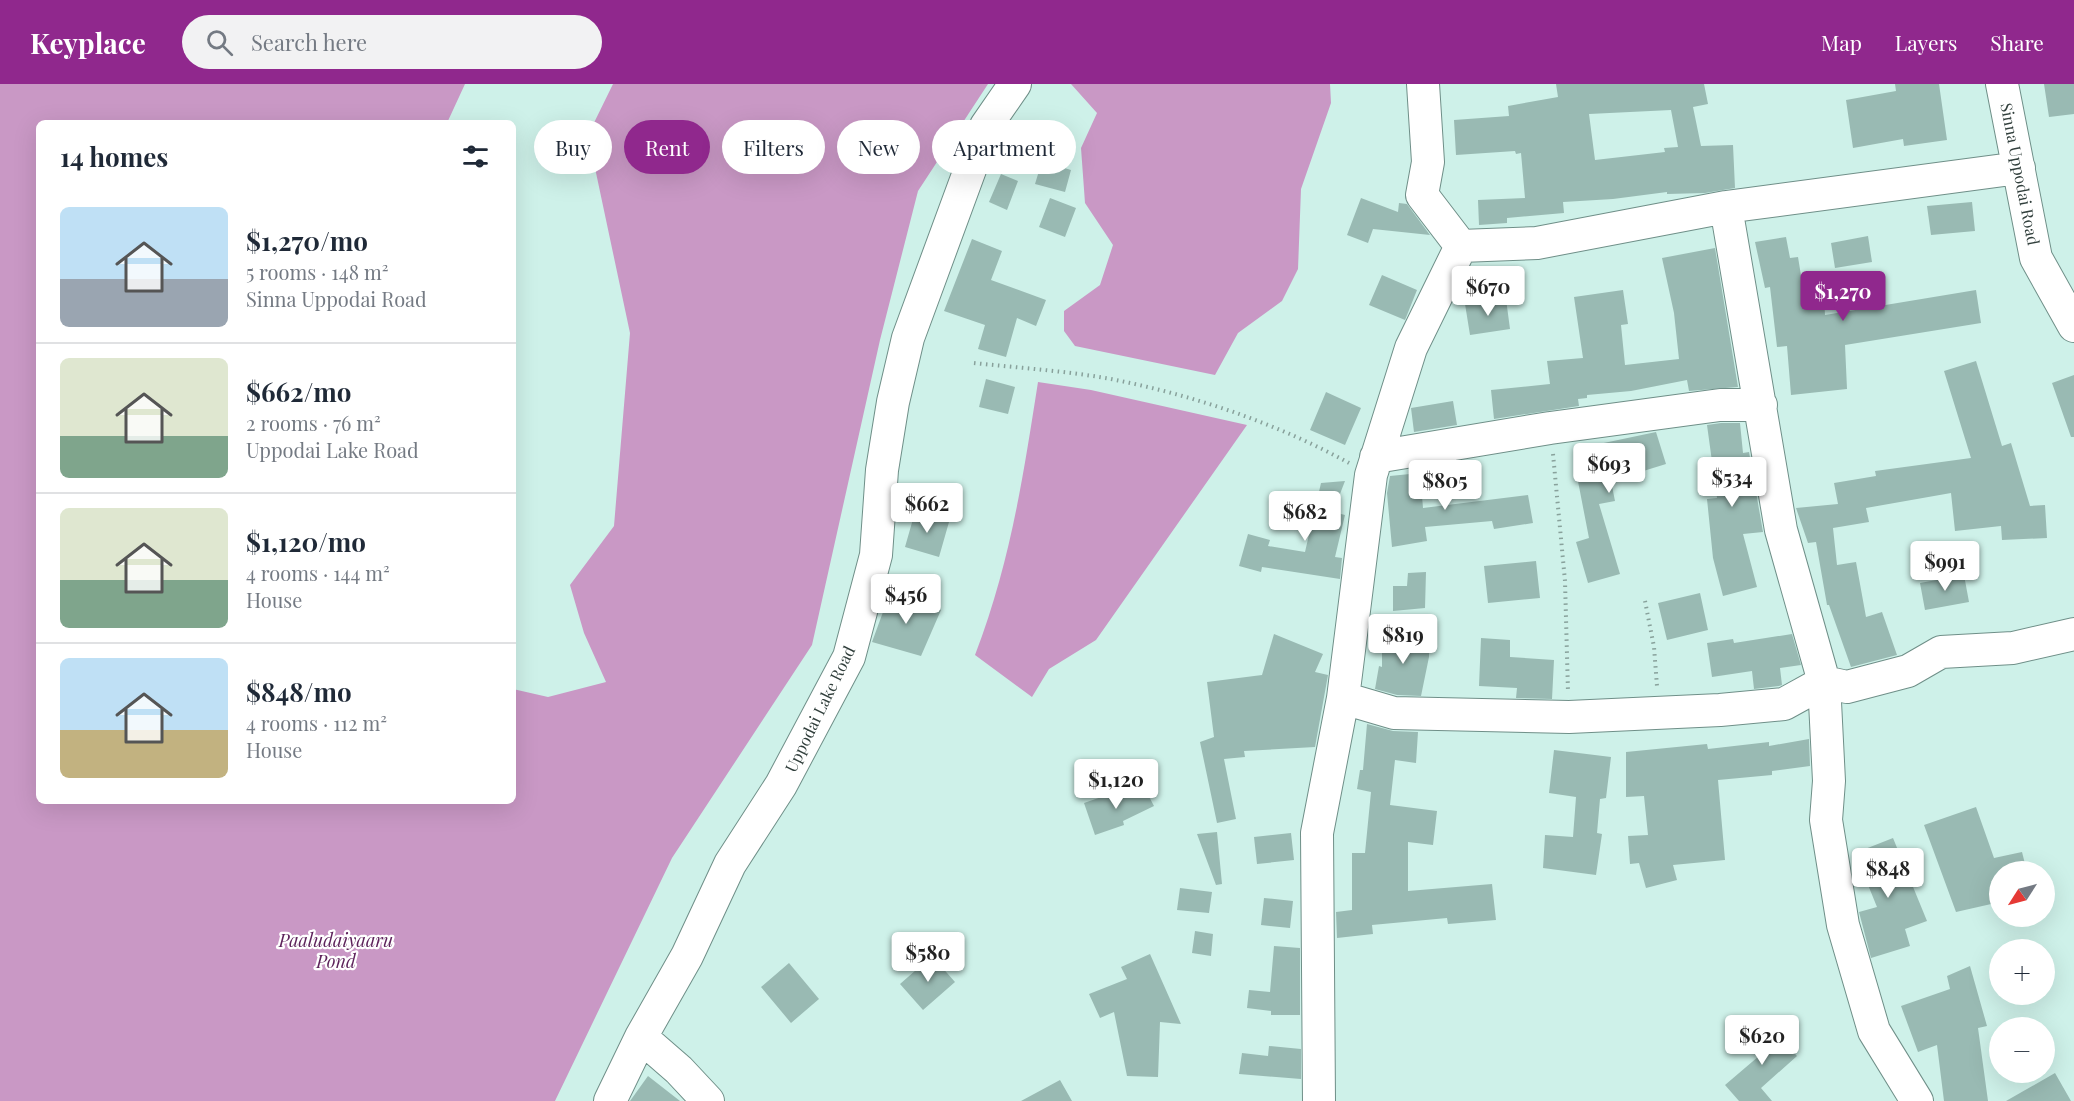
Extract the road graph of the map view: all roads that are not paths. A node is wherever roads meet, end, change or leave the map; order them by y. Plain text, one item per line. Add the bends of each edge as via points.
1 (1015, 84) edge
2 (1423, 84) edge
3 (2002, 84) edge
4 (2019, 168) junction
5 (1726, 207) junction
6 (1461, 246) junction
7 (2074, 326) edge
8 (1761, 405) junction
9 (1374, 466) junction
10 (2074, 634) edge
11 (1824, 682) junction
12 (1343, 698) junction
13 (640, 1037) junction
14 (610, 1101) edge
15 (708, 1101) edge
16 (1319, 1101) edge
17 (1917, 1101) edge

1 - 13 street, Uppodai Lake Road via 986,126 908,338 882,470 876,555 849,657 781,785 730,864 687,956
2 - 6 street via 1428,162 1422,195
3 - 4 street, Sinna Uppodai Road
4 - 5 street
4 - 7 street, Sinna Uppodai Road via 2036,258
5 - 6 street via 1538,243
5 - 8 street
6 - 9 street via 1411,348
8 - 9 street via 1720,405 1550,428
8 - 11 street via 1780,530
9 - 12 street
10 - 11 street via 2013,648 1941,652 1908,671 1847,687
11 - 12 street via 1784,704 1569,717 1394,713
11 - 17 street via 1829,781 1826,820 1843,925 1874,1031
12 - 16 street via 1317,832
13 - 14 street, Uppodai Lake Road
13 - 15 street

